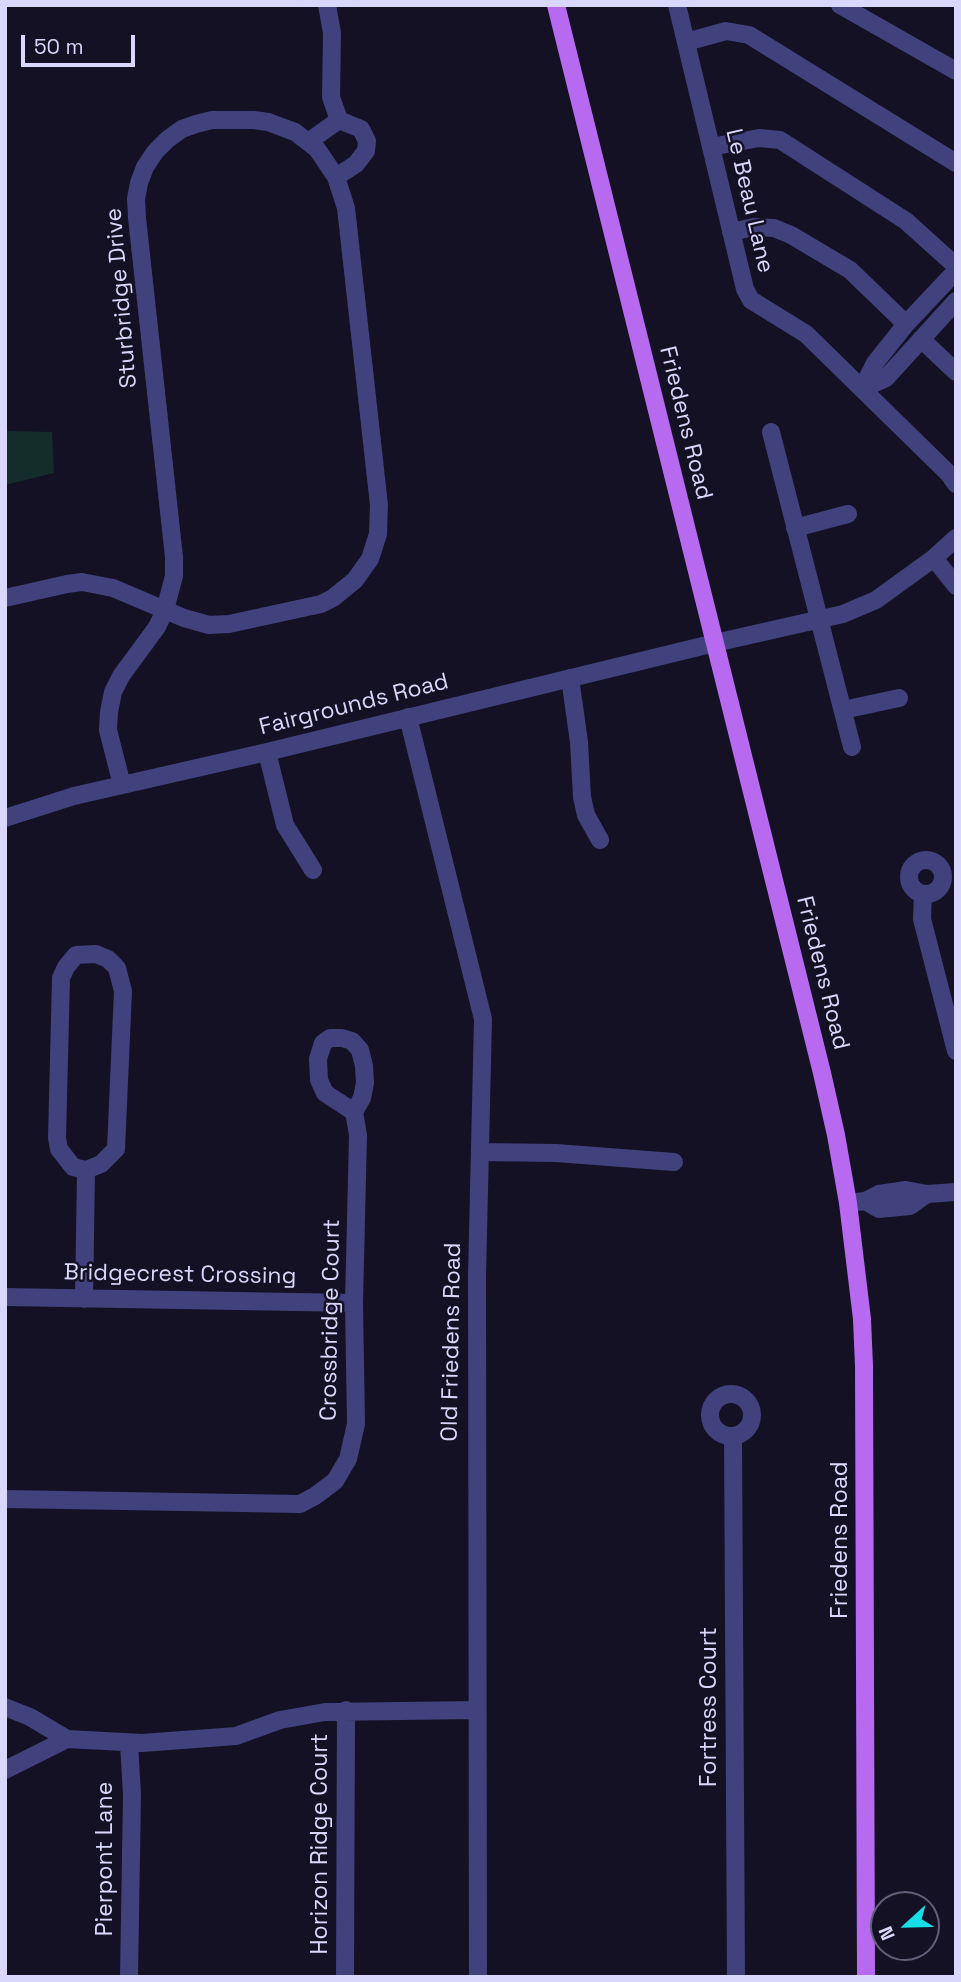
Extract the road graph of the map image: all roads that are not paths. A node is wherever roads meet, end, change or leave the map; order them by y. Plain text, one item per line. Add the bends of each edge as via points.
1 (327, 5) edge
2 (556, 5) edge
3 (677, 5) edge
4 (840, 5) edge
5 (686, 42) junction
6 (956, 71) edge
7 (335, 107) junction
8 (308, 142) junction
9 (711, 147) junction
10 (956, 163) edge
11 (336, 177) junction
12 (731, 232) junction
13 (956, 268) edge
14 (956, 301) edge
15 (906, 324) junction
16 (921, 339) junction
17 (956, 372) edge
18 (862, 389) junction
19 (771, 432) dead end
20 (956, 484) edge
21 (848, 514) dead end
22 (795, 528) junction
23 (956, 538) edge
24 (934, 558) junction
25 (956, 586) edge
26 (5, 598) edge
27 (165, 610) junction
28 (819, 619) junction
29 (715, 643) junction
30 (570, 678) junction
31 (900, 698) dead end
32 (842, 710) junction
33 (408, 717) junction
34 (852, 747) dead end
35 (267, 752) junction
36 (122, 785) junction
37 (5, 818) edge
38 (600, 840) dead end
39 (313, 870) dead end
40 (923, 894) dead end
41 (956, 1051) edge
42 (354, 1112) dead end
43 (480, 1152) junction
44 (674, 1162) dead end
45 (86, 1170) junction
46 (956, 1192) edge
47 (857, 1202) junction
48 (5, 1297) edge
49 (84, 1299) junction
50 (354, 1303) junction
51 (733, 1437) dead end
52 (5, 1499) edge
53 (5, 1707) edge
54 (346, 1710) junction
55 (476, 1710) junction
56 (67, 1739) junction
57 (129, 1743) junction
58 (5, 1769) edge
59 (129, 1977) edge
60 (345, 1977) edge
61 (478, 1977) edge
62 (736, 1977) edge
63 (866, 1977) edge

1 - 7 street
2 - 29 main road, Friedens Road
3 - 5 street, Le Beau Lane
4 - 6 street
5 - 9 street, Le Beau Lane
5 - 10 street via 726,32 749,35
7 - 8 street
7 - 11 street via 361,129 367,141 356,164
8 - 11 street, Sturbridge Drive
8 - 27 street, Sturbridge Drive via 268,122 212,120 167,139 145,167 139,183 136,218 174,556
9 - 12 street, Le Beau Lane
9 - 13 street via 759,138 780,140 905,221
11 - 27 street, Sturbridge Drive via 347,221 380,505 370,559 344,590 310,607 209,625
12 - 15 street via 754,227 791,235 850,270
12 - 18 street, Le Beau Lane via 751,300 806,334
13 - 15 street
14 - 16 street
15 - 18 street via 875,363
16 - 17 street
16 - 18 street via 886,378
18 - 20 street, Le Beau Lane
19 - 22 street
21 - 22 street
22 - 28 street
23 - 24 street, Fairgrounds Road
24 - 25 street
24 - 28 street, Fairgrounds Road via 876,600
26 - 27 street via 82,582 113,588
27 - 36 street, Sturbridge Drive via 113,692 108,730
28 - 29 street, Fairgrounds Road
28 - 32 street
29 - 30 street, Fairgrounds Road
29 - 47 main road, Friedens Road
30 - 33 street, Fairgrounds Road
30 - 38 street via 582,797
31 - 32 street
32 - 34 street
33 - 35 street, Fairgrounds Road
33 - 43 street, Old Friedens Road via 483,1019
35 - 36 street, Fairgrounds Road
35 - 39 street via 285,825
36 - 37 street, Fairgrounds Road
40 - 41 street via 922,919
42 - 50 street, Crossbridge Court via 358,1135
43 - 44 street
43 - 55 street, Old Friedens Road
45 - 45 street via 101,1164 116,1149 123,991 117,968 96,954 76,955 61,978 58,1149 73,1167
45 - 49 street
46 - 47 street via 927,1194 910,1206 879,1209
47 - 63 main road, Friedens Road via 864,1366
48 - 49 street, Bridgecrest Crossing
49 - 50 street, Bridgecrest Crossing
50 - 52 street, Crossbridge Court via 356,1424 348,1460 335,1481 315,1496 300,1504
51 - 62 street, Fortress Court
53 - 56 street
54 - 55 street
54 - 57 street via 280,1720 236,1736
54 - 60 street, Horizon Ridge Court
55 - 61 street, Old Friedens Road
56 - 57 street
56 - 58 street
57 - 59 street, Pierpont Lane

